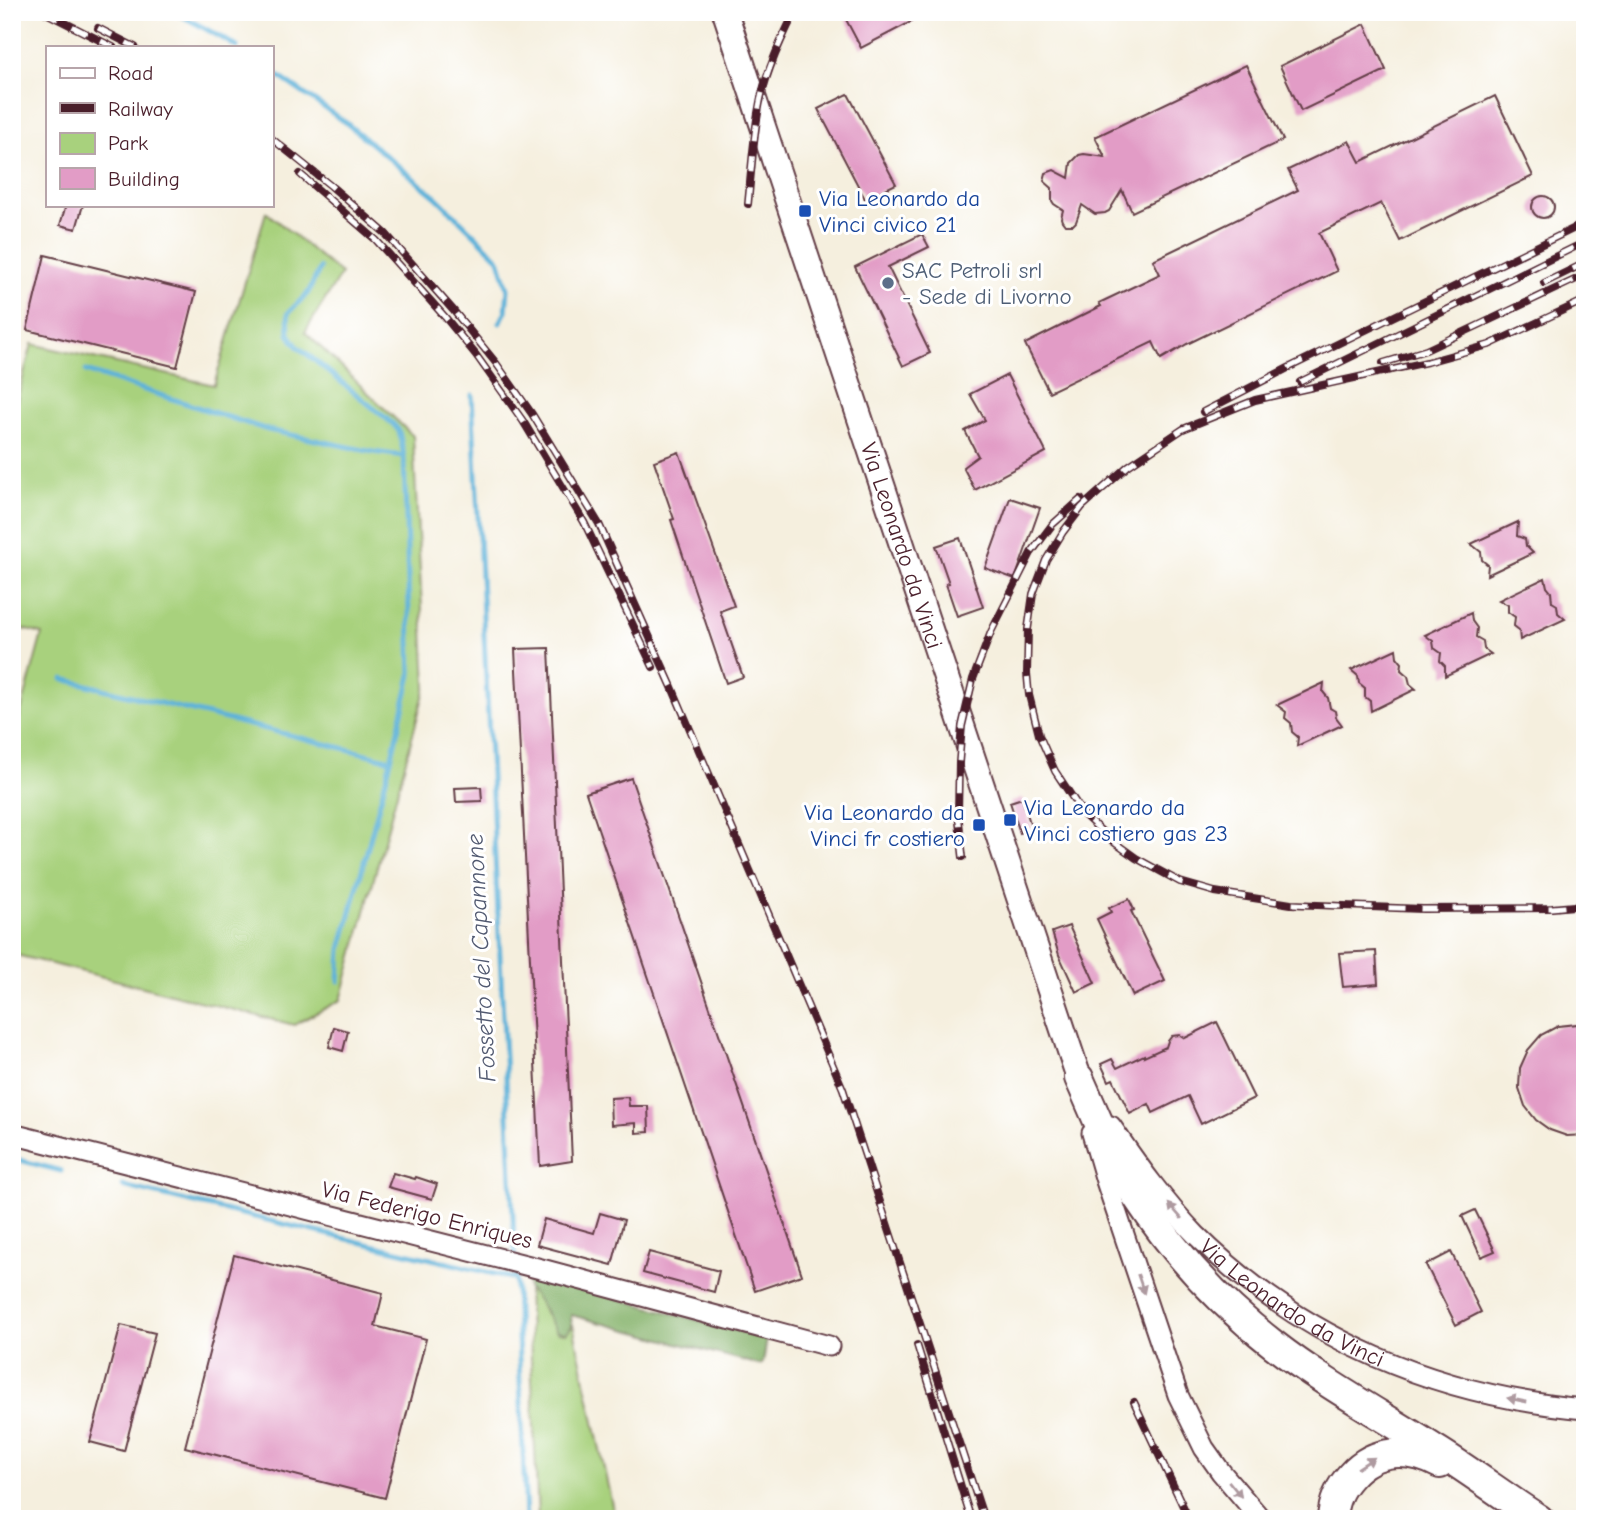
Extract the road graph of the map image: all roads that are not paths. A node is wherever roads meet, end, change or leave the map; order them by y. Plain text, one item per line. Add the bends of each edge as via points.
1 (725, 12) edge
2 (1079, 1078) junction
3 (12, 1134) edge
4 (829, 1346) dead end
5 (1585, 1409) edge
6 (1511, 1501) junction
7 (1261, 1519) edge
8 (1332, 1519) edge
9 (1539, 1519) edge

1 - 2 main road, Via Leonardo da Vinci
5 -> 2 street, Via Leonardo da Vinci via 1519,1401 1418,1374 1281,1306 1195,1233 1142,1170
2 - 6 highway via 1135,1194 1171,1244 1218,1295 1313,1373
2 -> 7 street, Via Leonardo da Vinci via 1106,1181 1178,1395 1209,1454
3 - 4 street, Via Federigo Enriques
8 -> 6 highway via 1337,1494 1349,1477 1364,1462 1386,1453 1422,1456
6 - 9 highway

